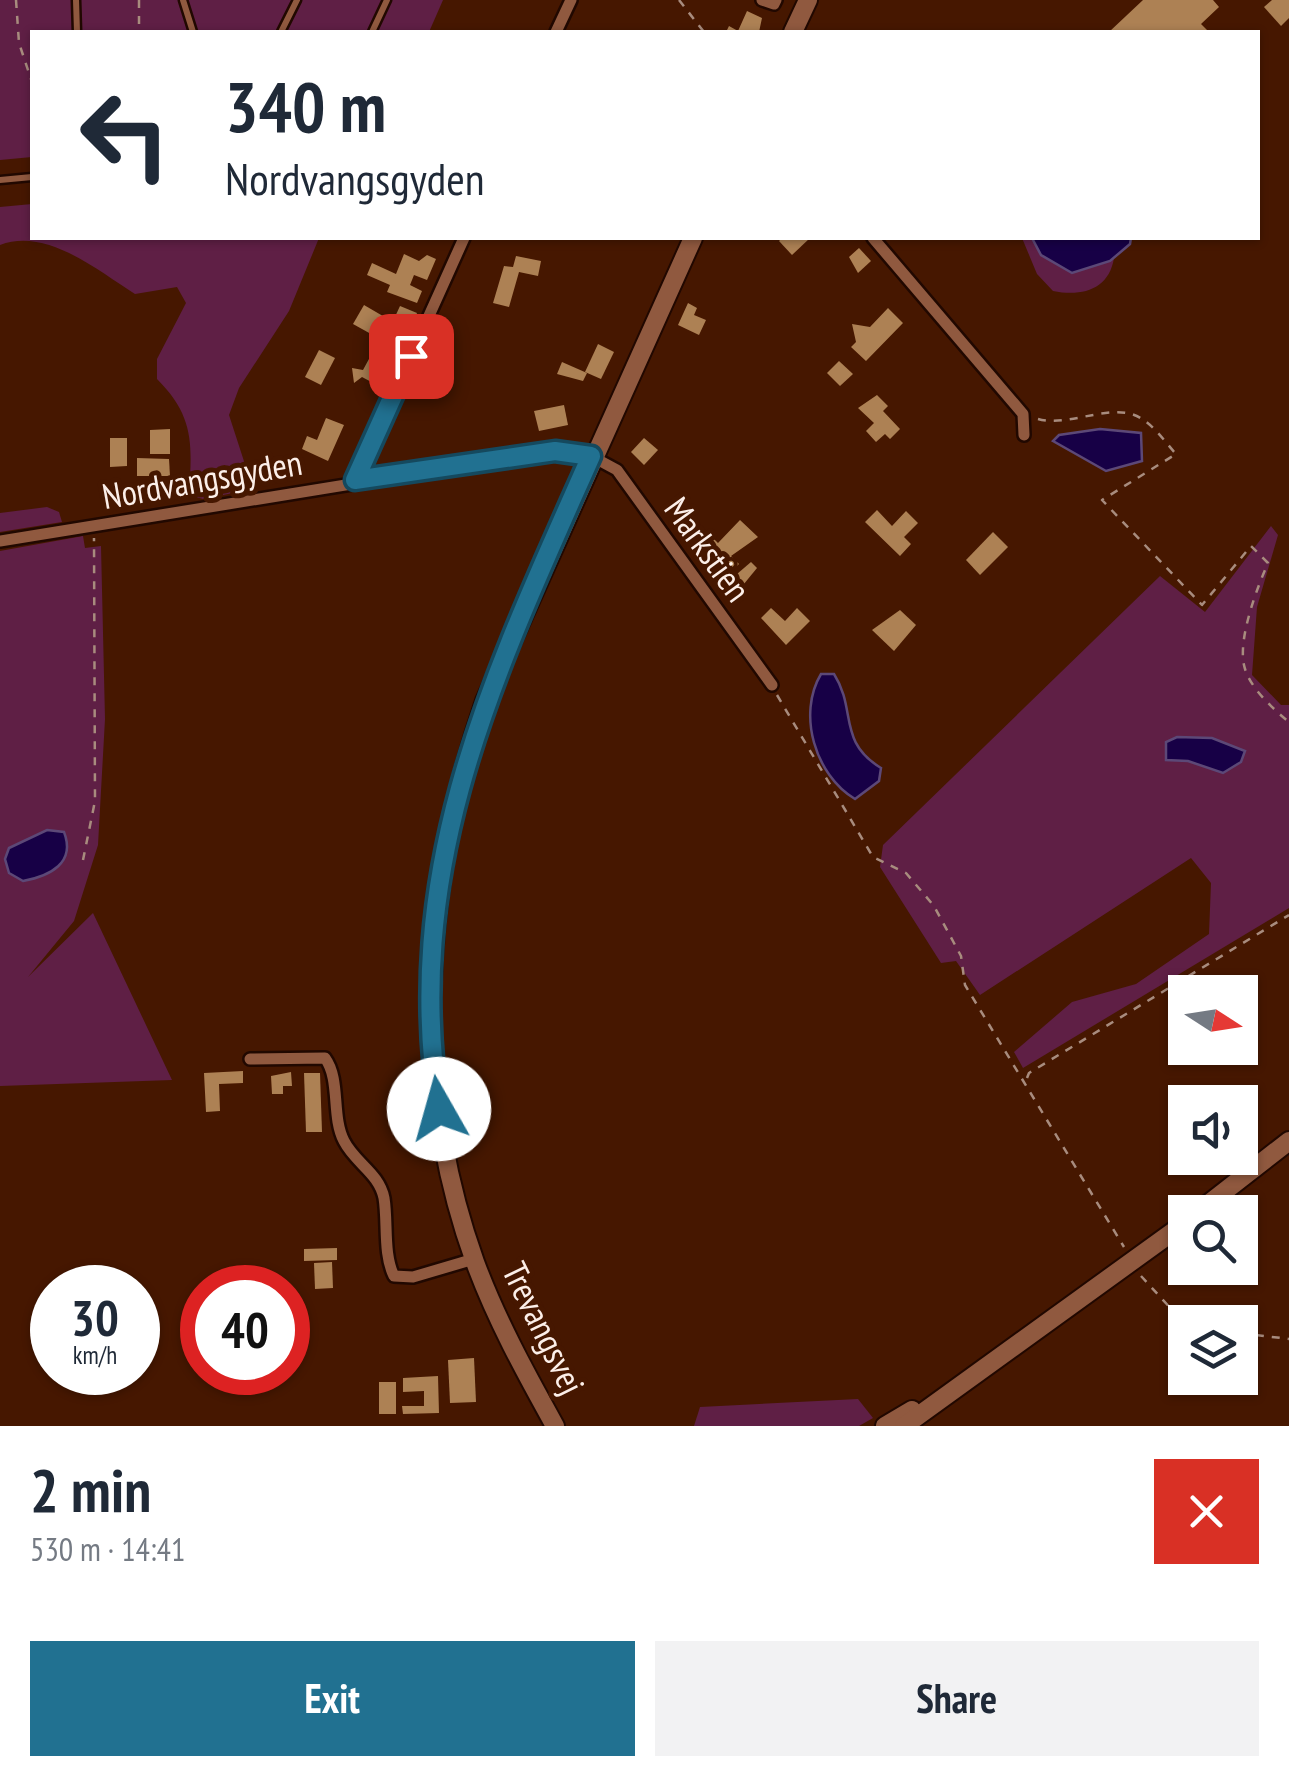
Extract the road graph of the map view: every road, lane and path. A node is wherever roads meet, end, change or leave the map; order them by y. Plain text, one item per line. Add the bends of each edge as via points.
1 (16, 0) edge
2 (76, 0) edge
3 (139, 0) edge
4 (183, 0) edge
5 (297, 0) edge
6 (387, 0) edge
7 (571, 0) edge
8 (679, 0) edge
9 (762, 0) edge
10 (776, 0) edge
11 (808, 0) edge
12 (77, 30) edge
13 (139, 30) edge
14 (192, 30) edge
15 (282, 30) edge
16 (373, 30) edge
17 (557, 30) edge
18 (702, 30) edge
19 (793, 30) edge
20 (30, 76) edge
21 (30, 176) edge
22 (0, 180) edge
23 (463, 240) edge
24 (692, 240) edge
25 (875, 240) edge
26 (1023, 414) junction
27 (1024, 435) dead end
28 (591, 456) junction
29 (355, 480) junction
30 (94, 525) junction
31 (0, 541) edge
32 (772, 685) joint
33 (1289, 722) edge
34 (83, 860) dead end
35 (1289, 915) edge
36 (250, 1059) dead end
37 (1026, 1080) junction
38 (1289, 1141) edge
39 (1220, 1195) edge
40 (1168, 1236) edge
41 (474, 1258) junction
42 (1133, 1262) junction
43 (1168, 1307) edge
44 (1258, 1336) edge
45 (1289, 1340) edge
46 (990, 1364) junction
47 (555, 1426) edge
48 (885, 1426) edge
49 (904, 1426) edge

1 - 20 path
2 - 12 lane
3 - 13 path
4 - 14 lane
5 - 15 lane
6 - 16 lane
7 - 17 street
8 - 18 path
9 - 10 street
11 - 19 street
21 - 22 lane
23 - 29 street
24 - 28 street, Trevangsvej
25 - 26 street
26 - 27 street
26 - 33 path via 1052,423 1140,416 1176,454 1102,500 1202,605 1251,546 1268,563 1252,599 1244,665 1268,704
28 - 29 street, Nordvangsgyden via 555,451
28 - 32 street, Markstien via 617,470
28 - 41 street, Trevangsvej via 484,702 440,866 433,1072
29 - 30 street, Nordvangsgyden
30 - 31 street, Nordvangsgyden
30 - 34 path via 95,800
32 - 37 path via 873,857 906,872 934,906 961,956 965,985
35 - 37 path
36 - 41 street, Trevangsvej via 325,1058 332,1067 344,1143 376,1176 384,1195 390,1272 413,1277
37 - 42 path
38 - 39 street
40 - 42 street
41 - 47 street, Trevangsvej via 510,1345
42 - 43 path
42 - 46 street
44 - 45 path
46 - 48 street
46 - 49 street

